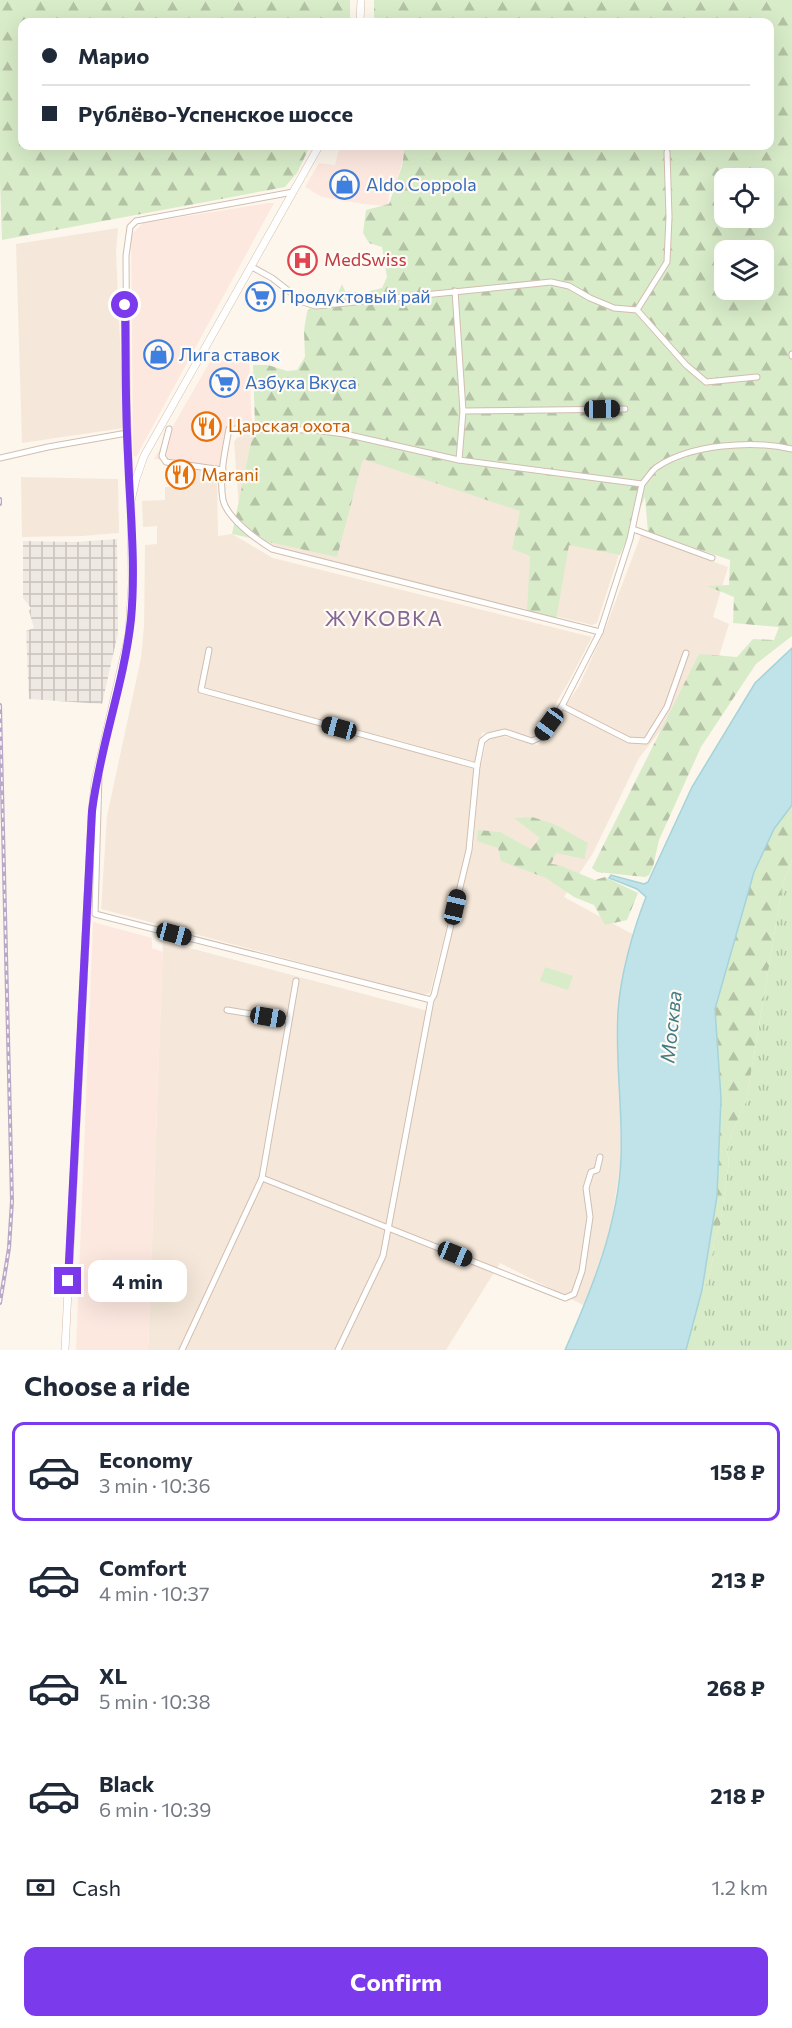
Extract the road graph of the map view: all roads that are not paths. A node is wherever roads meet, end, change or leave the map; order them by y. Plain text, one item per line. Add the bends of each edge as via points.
1 (361, 0) edge
2 (360, 18) edge
3 (317, 150) edge
4 (667, 152) dead end
5 (293, 192) junction
6 (252, 267) junction
7 (455, 291) junction
8 (637, 310) junction
9 (757, 377) dead end
10 (625, 409) dead end
11 (463, 411) junction
12 (127, 433) junction
13 (157, 433) junction
14 (792, 449) edge
15 (0, 458) edge
16 (459, 460) junction
17 (223, 470) junction
18 (642, 484) junction
19 (131, 501) junction
20 (633, 529) junction
21 (712, 558) dead end
22 (600, 632) junction
23 (209, 650) dead end
24 (686, 653) dead end
25 (562, 706) junction
26 (99, 764) junction
27 (477, 766) junction
28 (296, 981) dead end
29 (431, 1000) junction
30 (227, 1010) dead end
31 (289, 1020) junction
32 (600, 1157) dead end
33 (262, 1178) junction
34 (388, 1228) junction
35 (65, 1350) edge
36 (182, 1350) edge
37 (338, 1350) edge

1 - 2 main road
3 - 5 main road
4 - 8 street via 667,262
5 - 6 main road
5 - 12 street via 136,221 130,227 125,305
6 - 7 street via 303,302 316,306
6 - 13 main road
7 - 8 street via 551,282 569,285 614,308
7 - 11 street
8 - 9 street via 706,382
10 - 11 street
11 - 16 street
12 - 15 street
12 - 19 street
13 - 17 street via 169,429 162,456 166,462
13 - 19 main road via 139,470
14 - 18 street via 729,444 676,457 655,468
16 - 17 street via 324,431 229,429
16 - 18 street
17 - 22 street via 223,501 232,516 256,540 272,549
18 - 20 street
19 - 26 main road via 129,634
20 - 21 street
20 - 22 street
22 - 25 street
23 - 27 street via 201,690
24 - 25 street via 667,707 646,741 629,740
25 - 27 street via 539,738 532,741 505,732 488,736 482,741
26 - 29 street via 95,914
26 - 35 main road via 91,825
27 - 29 street via 469,850
28 - 31 street
29 - 34 street
30 - 31 street
31 - 33 street
32 - 34 street via 586,1188 590,1216 582,1271 574,1294 565,1298
33 - 34 street
33 - 36 street
34 - 37 street via 383,1256

